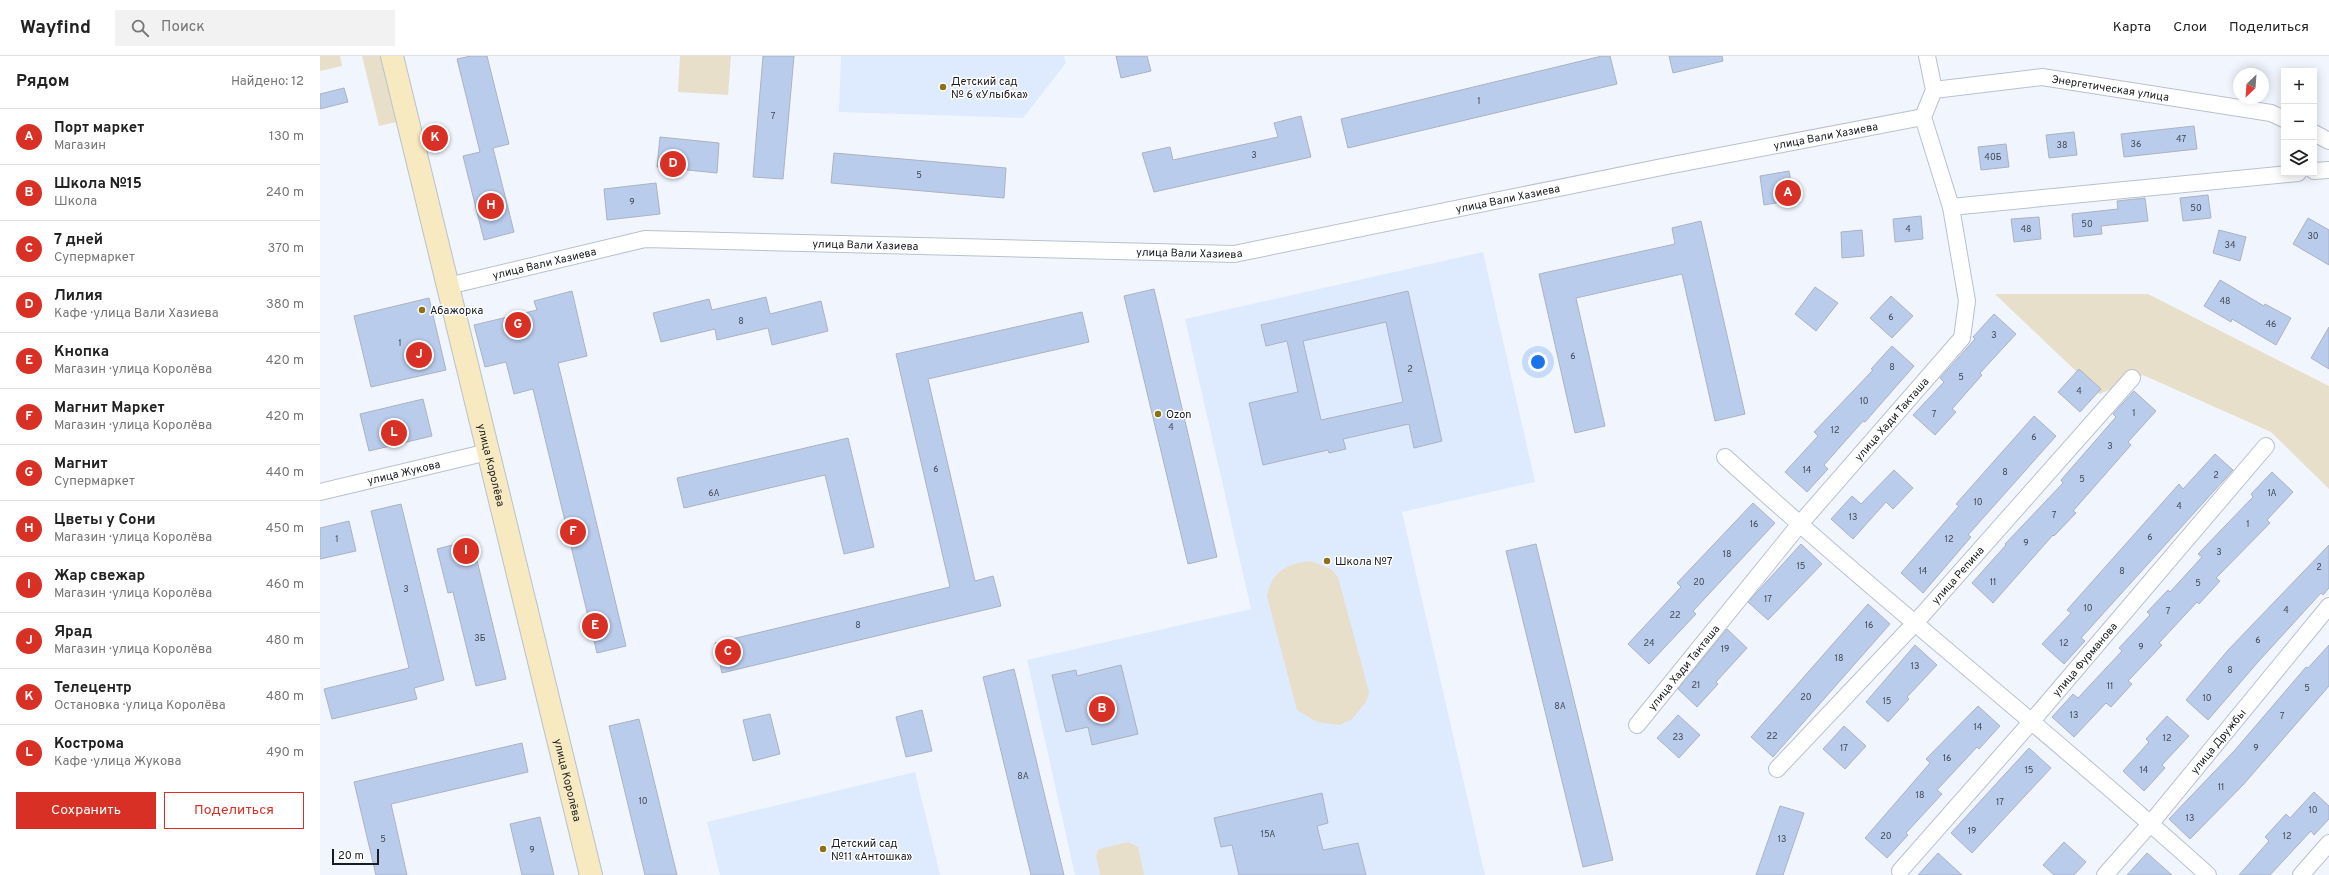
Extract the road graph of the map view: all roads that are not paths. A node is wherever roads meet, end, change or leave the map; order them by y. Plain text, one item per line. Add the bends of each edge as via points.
1 (392, 56) edge
2 (1927, 56) edge
3 (1934, 90) junction
4 (1923, 117) junction
5 (2281, 118) edge
6 (2317, 134) edge
7 (2329, 140) edge
8 (2329, 170) edge
9 (2317, 172) edge
10 (2281, 175) edge
11 (1951, 207) junction
12 (448, 286) junction
13 (2132, 378) dead end
14 (2266, 446) dead end
15 (488, 452) junction
16 (1724, 457) dead end
17 (320, 492) edge
18 (1799, 525) junction
19 (2329, 606) edge
20 (1916, 622) junction
21 (2032, 721) junction
22 (1637, 724) dead end
23 (1777, 768) dead end
24 (2151, 823) junction
25 (2329, 843) edge
26 (1900, 871) dead end
27 (591, 875) edge
28 (2105, 875) edge
29 (2208, 875) edge
30 (2302, 875) edge

1 - 12 street, улица Королёва
2 - 3 street
3 - 4 street
3 - 5 street, Энергетическая улица via 2042,77 2271,113
4 - 11 street, улица Хади Такташа
4 - 12 street, улица Вали Хазиева via 1234,254 645,239
6 - 7 street
8 - 9 street
10 - 11 street
11 - 18 street, улица Хади Такташа via 1968,301 1962,338
12 - 15 street, улица Королёва
13 - 20 street, улица Репина
14 - 21 street, улица Фурманова
15 - 17 street, улица Жукова
15 - 27 street, улица Королёва
16 - 18 street
18 - 20 street
18 - 22 street, улица Хади Такташа
19 - 24 street, улица Дружбы
20 - 21 street
20 - 23 street, улица Репина
21 - 24 street
21 - 26 street, улица Фурманова
24 - 28 street, улица Дружбы
24 - 29 street
25 - 30 street

